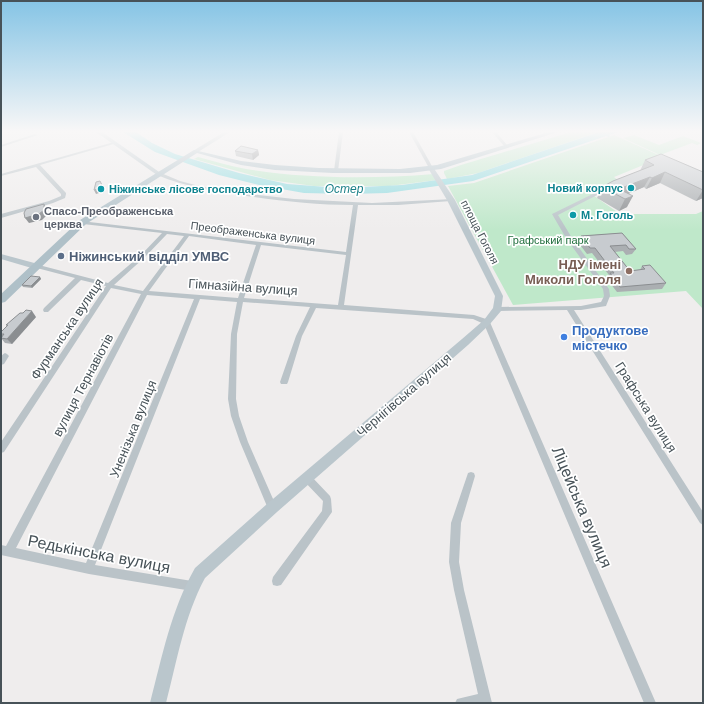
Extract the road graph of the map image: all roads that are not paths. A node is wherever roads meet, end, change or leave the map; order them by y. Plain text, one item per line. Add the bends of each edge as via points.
1 (41, 165) edge
2 (146, 165) edge
3 (174, 165) edge
4 (254, 165) edge
5 (337, 165) edge
6 (429, 165) edge
7 (442, 165) edge
8 (37, 166) junction
9 (431, 168) junction
10 (336, 171) junction
11 (159, 174) junction
12 (1, 175) edge
13 (612, 186) edge
14 (451, 200) junction
15 (356, 205) junction
16 (1, 215) edge
17 (83, 222) junction
18 (166, 232) junction
19 (187, 235) junction
20 (259, 244) junction
21 (348, 254) junction
22 (1, 256) edge
23 (35, 266) junction
24 (80, 277) junction
25 (110, 285) junction
26 (145, 293) junction
27 (198, 297) junction
28 (1, 300) edge
29 (240, 300) junction
30 (314, 305) junction
31 (341, 307) junction
32 (569, 308) junction
33 (498, 309) junction
34 (46, 310) dead end
35 (487, 322) junction
36 (284, 382) dead end
37 (1, 449) edge
38 (471, 476) dead end
39 (307, 478) junction
40 (272, 508) junction
41 (703, 520) edge
42 (5, 550) edge
43 (89, 569) junction
44 (277, 581) dead end
45 (192, 586) junction
46 (485, 701) edge
47 (158, 703) edge
48 (461, 703) edge
49 (650, 703) edge

1 - 8 street
2 - 11 street
3 - 11 main road
4 - 10 main road
5 - 10 street
6 - 9 street
7 - 9 main road
8 - 12 street
8 - 16 street via 64,194 60,199
9 - 10 main road
9 - 14 street, площа Гоголя
11 - 15 street via 223,192
11 - 17 main road
13 - 32 street via 555,214 606,289 604,304
14 - 15 street
14 - 33 street, площа Гоголя via 497,291
15 - 21 street
17 - 18 street, Преображенська вулиця
17 - 23 main road
18 - 19 street, Преображенська вулиця
18 - 25 street, Фурманська вулиця
19 - 20 street, Преображенська вулиця
19 - 26 street, вулиця Тернавіотів
20 - 21 street, Преображенська вулиця
20 - 29 street
21 - 31 street
22 - 23 street, Гімназійна вулиця
23 - 24 street, Гімназійна вулиця
23 - 28 main road
24 - 25 street, Гімназійна вулиця
24 - 34 street
25 - 26 street, Гімназійна вулиця
25 - 37 street, Фурманська вулиця
26 - 27 street, Гімназійна вулиця
26 - 42 street, вулиця Тернавіотів
27 - 29 street, Гімназійна вулиця
27 - 43 street, Уненізька вулиця
29 - 30 street, Гімназійна вулиця
29 - 40 street via 234,334 232,399 244,442
30 - 31 street, Гімназійна вулиця
30 - 36 street via 298,336
31 - 35 street, Гімназійна вулиця via 474,317
32 - 33 street
32 - 41 street, Графська вулиця
33 - 35 street, Чернігівська вулиця
35 - 39 street, Чернігівська вулиця
35 - 49 street, Ліцейська вулиця
38 - 46 street via 456,523 454,562
39 - 40 street, Чернігівська вулиця
39 - 44 street via 327,499 327,512
40 - 45 street, Чернігівська вулиця via 215,558 200,573
42 - 43 street, Редькінська вулиця
43 - 45 street, Редькінська вулиця
45 - 47 street, Чернігівська вулиця
46 - 48 street

